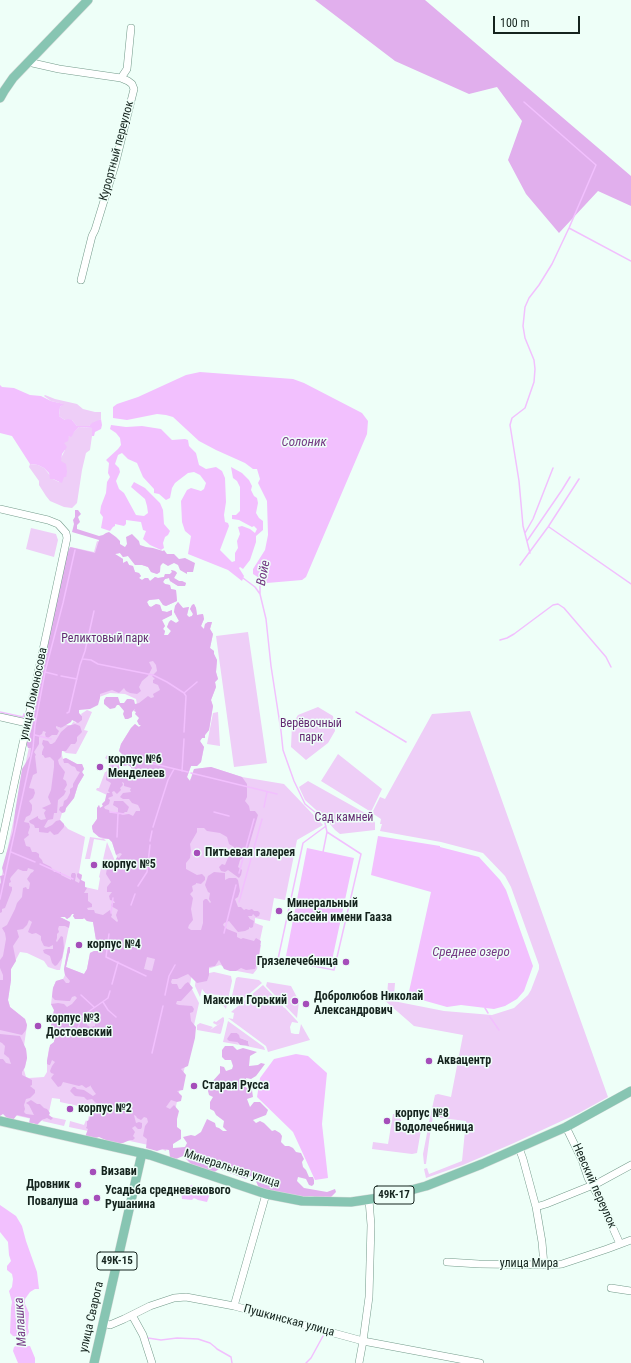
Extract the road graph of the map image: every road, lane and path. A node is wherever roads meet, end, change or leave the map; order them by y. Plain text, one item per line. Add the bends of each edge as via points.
1 (88, 0) edge
2 (131, 28) dead end
3 (28, 62) junction
4 (121, 78) junction
5 (0, 98) edge
6 (80, 280) dead end
7 (0, 509) edge
8 (0, 717) edge
9 (27, 724) junction
10 (0, 850) edge
11 (631, 1091) edge
12 (0, 1121) edge
13 (566, 1128) junction
14 (519, 1148) junction
15 (141, 1156) junction
16 (631, 1165) edge
17 (592, 1185) junction
18 (266, 1194) junction
19 (369, 1200) junction
20 (536, 1207) junction
21 (631, 1240) edge
22 (620, 1244) junction
23 (447, 1262) dead end
24 (544, 1265) junction
25 (611, 1288) dead end
26 (631, 1291) edge
27 (234, 1306) junction
28 (132, 1315) junction
29 (103, 1323) junction
30 (363, 1341) junction
31 (94, 1363) edge
32 (152, 1363) edge
33 (359, 1363) edge
34 (480, 1363) edge

1 - 3 main road
2 - 4 street via 127,69
3 - 4 street
3 - 5 main road via 13,78
4 - 6 street, Курортный переулок via 132,84 134,89 115,165
7 - 9 street, улица Ломоносова via 58,524 67,538
8 - 9 street
9 - 10 street, улица Ломоносова
11 - 13 main road, Минеральная улица / 49К-17
12 - 15 main road, Минеральная улица
13 - 14 main road, Минеральная улица / 49К-17
13 - 17 street, Невский переулок
14 - 19 main road, Минеральная улица / 49К-17 via 426,1186
14 - 20 street
15 - 18 main road, Минеральная улица / 49К-17
15 - 29 main road, улица Сварога / 49К-15
16 - 17 street
17 - 20 street
17 - 22 street, Невский переулок
18 - 19 main road, Минеральная улица / 49К-17 via 317,1202
18 - 27 street
19 - 30 street via 370,1275
20 - 24 street
21 - 22 street, улица Мира
22 - 24 street, улица Мира via 568,1262
23 - 24 street, улица Мира
25 - 26 street
27 - 28 street, Пушкинская улица via 181,1297 150,1306
27 - 30 street, Пушкинская улица
28 - 29 street, Пушкинская улица via 110,1325
28 - 32 street via 143,1335
29 - 31 main road, улица Сварога / 49К-15
30 - 33 street
30 - 34 street, Пушкинская улица

